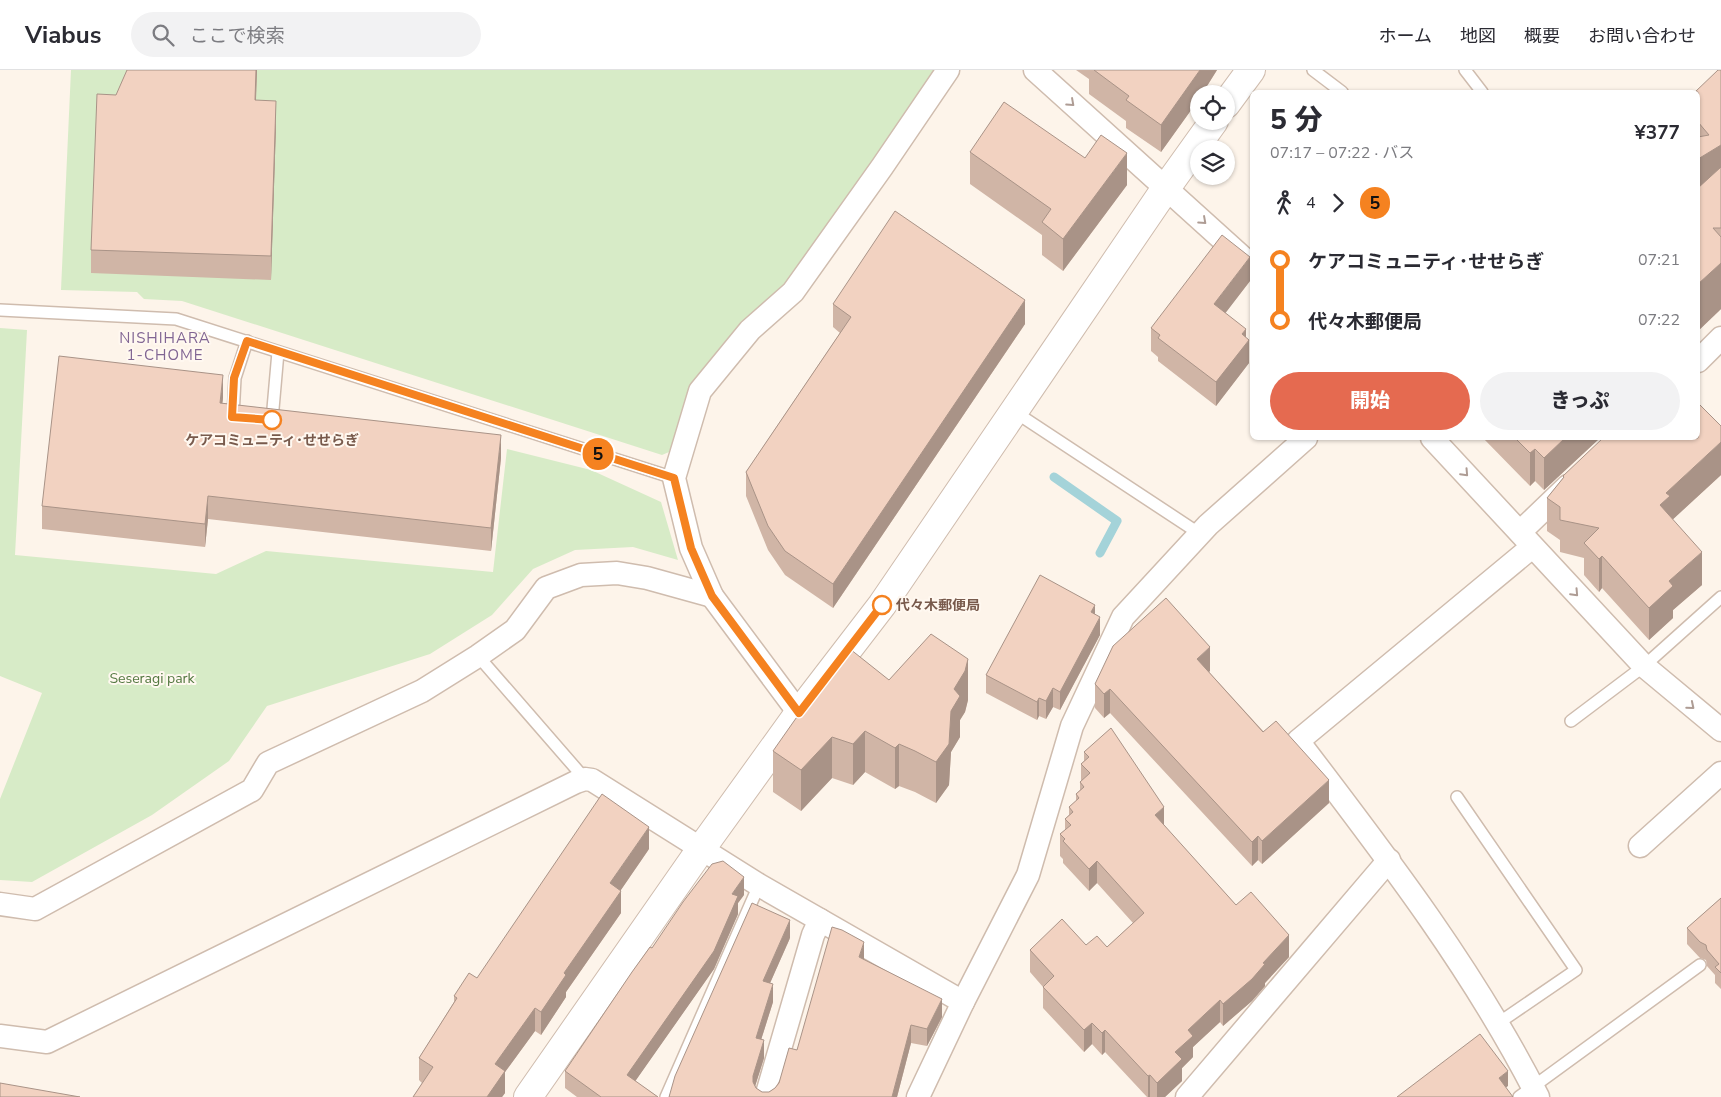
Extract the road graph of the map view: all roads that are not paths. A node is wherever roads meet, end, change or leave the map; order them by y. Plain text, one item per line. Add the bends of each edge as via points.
1 (948, 70) edge
2 (1035, 70) edge
3 (1250, 70) edge
4 (1312, 70) edge
5 (1465, 70) edge
6 (1339, 90) edge
7 (1480, 90) edge
8 (1235, 91) edge
9 (1208, 130) edge
10 (1166, 188) junction
11 (1250, 264) edge
12 (0, 310) edge
13 (1721, 338) edge
14 (247, 341) junction
15 (278, 352) junction
16 (1700, 359) edge
17 (1015, 412) junction
18 (242, 418) edge
19 (262, 419) edge
20 (1304, 440) edge
21 (1434, 440) edge
22 (1584, 470) edge
23 (674, 478) junction
24 (1200, 534) junction
25 (1526, 539) junction
26 (712, 596) junction
27 (1721, 597) edge
28 (478, 656) junction
29 (1644, 666) junction
30 (799, 713) junction
31 (1571, 721) dead end
32 (1721, 730) edge
33 (1721, 773) edge
34 (585, 779) junction
35 (1457, 797) dead end
36 (1640, 846) dead end
37 (701, 849) junction
38 (1389, 860) junction
39 (758, 885) junction
40 (0, 904) edge
41 (820, 920) junction
42 (1700, 965) dead end
43 (963, 1002) junction
44 (1497, 1024) junction
45 (0, 1036) edge
46 (1530, 1094) edge
47 (528, 1097) edge
48 (666, 1097) edge
49 (766, 1097) edge
50 (918, 1097) edge
51 (1187, 1097) edge

1 - 23 street via 793,292 750,330 700,391
2 -> 10 street
3 - 8 street
4 - 6 lane
5 - 7 lane
9 - 10 street
10 -> 11 street
10 - 17 street
12 - 14 lane via 176,318
13 - 16 street
14 - 15 lane
14 - 18 lane via 234,378 232,417
15 - 19 lane via 272,420
15 - 23 lane
17 - 24 lane
17 - 30 street via 882,605
20 - 24 street
21 -> 25 street
22 - 25 street
23 - 26 street via 691,548
24 - 43 street via 1122,617 1072,726 1028,875
25 -> 29 street
25 - 38 street via 1298,742
26 - 28 street via 616,573 581,575 546,588 515,630
26 - 30 street
27 - 29 lane
28 - 34 lane
28 - 40 street via 422,691 268,763 252,790 35,909
29 - 31 lane
29 -> 32 street
30 - 37 street
33 - 36 street
34 - 37 street via 592,780
34 - 45 street via 47,1042
35 - 44 lane via 1576,970
37 - 39 street
37 - 47 street
38 - 44 street via 1466,971
38 - 51 street
39 - 41 street
39 - 48 lane
41 - 43 street
41 - 49 street
42 - 46 lane
43 - 50 street
44 - 46 street

